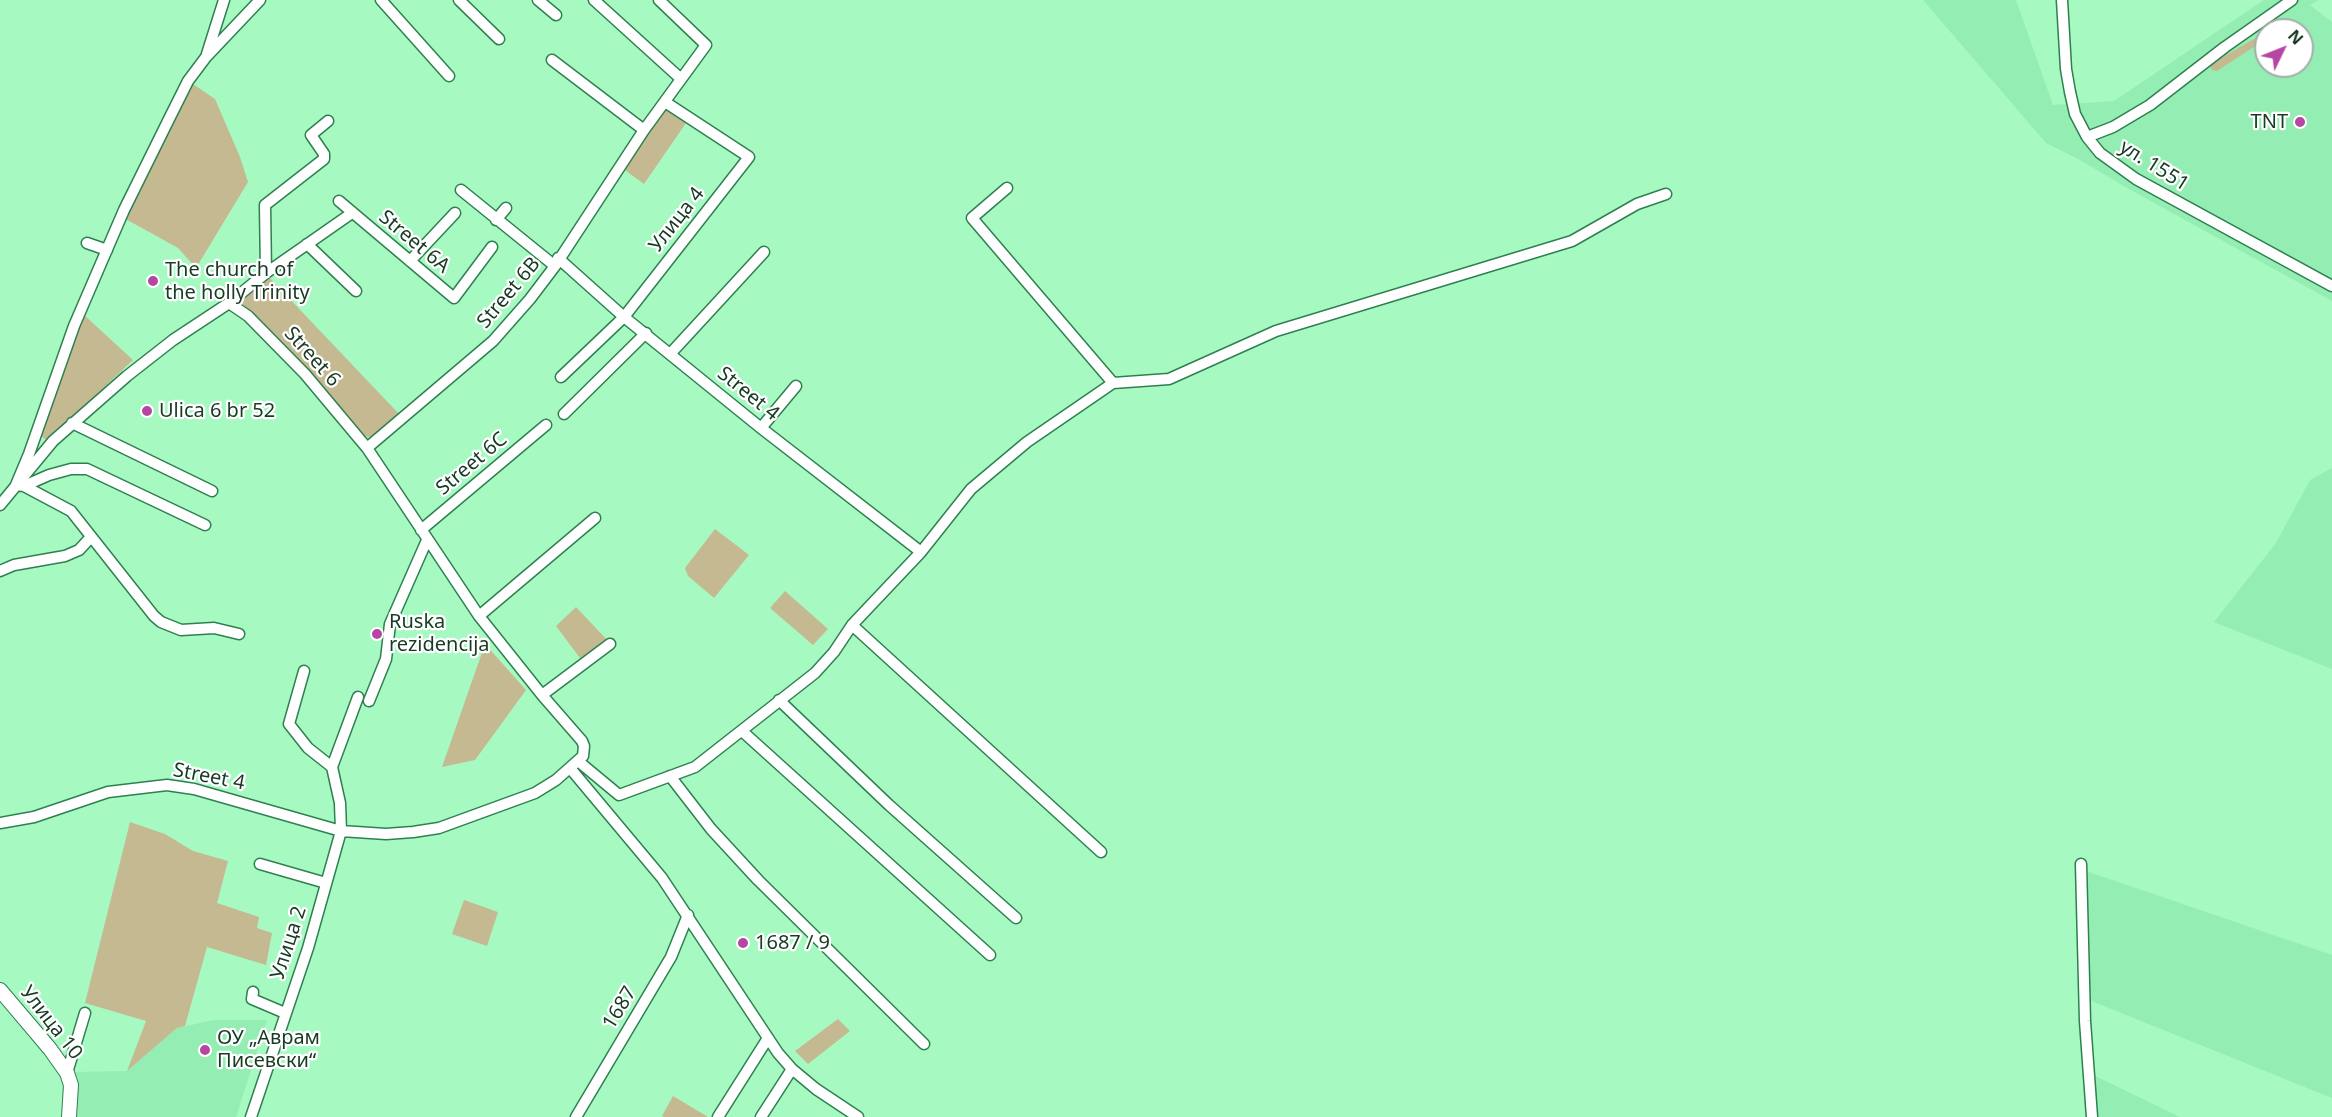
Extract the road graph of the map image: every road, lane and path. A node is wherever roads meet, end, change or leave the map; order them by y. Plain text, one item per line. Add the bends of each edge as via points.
1 (224, 0) edge
2 (260, 0) edge
3 (381, 0) edge
4 (459, 0) edge
5 (538, 0) edge
6 (594, 0) edge
7 (659, 0) edge
8 (2062, 0) edge
9 (2292, 0) edge
10 (556, 15) dead end
11 (499, 39) dead end
12 (206, 57) junction
13 (552, 60) dead end
14 (449, 76) dead end
15 (680, 78) junction
16 (665, 102) junction
17 (328, 122) dead end
18 (644, 130) junction
19 (2087, 137) junction
20 (1007, 188) dead end
21 (461, 190) dead end
22 (1666, 194) dead end
23 (339, 201) dead end
24 (506, 208) dead end
25 (352, 213) junction
26 (455, 213) dead end
27 (496, 220) junction
28 (87, 243) dead end
29 (308, 244) junction
30 (492, 247) dead end
31 (107, 250) junction
32 (764, 252) dead end
33 (410, 261) junction
34 (557, 262) junction
35 (266, 273) junction
36 (2332, 286) edge
37 (356, 291) dead end
38 (229, 303) junction
39 (624, 316) junction
40 (646, 333) junction
41 (671, 353) junction
42 (561, 377) dead end
43 (1113, 383) junction
44 (796, 386) dead end
45 (564, 414) dead end
46 (72, 423) junction
47 (546, 425) dead end
48 (761, 428) junction
49 (367, 448) junction
50 (20, 485) junction
51 (212, 491) dead end
52 (0, 505) edge
53 (595, 518) dead end
54 (205, 525) dead end
55 (424, 535) junction
56 (91, 537) junction
57 (921, 552) junction
58 (0, 570) edge
59 (479, 616) junction
60 (852, 626) junction
61 (239, 634) dead end
62 (610, 644) dead end
63 (304, 671) dead end
64 (542, 695) junction
65 (779, 700) junction
66 (742, 731) junction
67 (574, 765) junction
68 (332, 767) junction
69 (670, 776) junction
70 (0, 823) edge
71 (341, 831) junction
72 (1101, 852) dead end
73 (260, 864) dead end
74 (2081, 864) dead end
75 (326, 883) junction
76 (688, 915) junction
77 (1016, 918) dead end
78 (990, 955) dead end
79 (0, 990) edge
80 (253, 992) dead end
81 (85, 1013) dead end
82 (285, 1013) junction
83 (768, 1038) junction
84 (924, 1044) dead end
85 (792, 1069) junction
86 (67, 1072) junction
87 (840, 1112) edge
88 (69, 1117) edge
89 (251, 1117) edge
90 (576, 1117) edge
91 (718, 1117) edge
92 (761, 1117) edge
93 (858, 1117) edge
94 (2092, 1117) edge

1 - 12 street
2 - 12 street
3 - 14 street
4 - 11 street
5 - 10 street
6 - 15 street
7 - 15 street, Street 6B via 706,45
8 - 19 street, ул. 1551 via 2070,92 2075,114
9 - 19 street via 2150,105
12 - 31 street via 169,118
13 - 18 street
15 - 16 street, Street 6B
16 - 18 street, Street 6B
16 - 39 street, Улица 4 via 749,157
17 - 35 street via 311,135 324,159 265,205
18 - 34 street, Street 6B
19 - 36 street, ул. 1551 via 2100,153 2136,179
20 - 43 street via 972,218
21 - 27 street, Street 4
22 - 43 street via 1637,204 1572,241 1276,331 1169,380
23 - 25 street, Street 6A
24 - 27 street
25 - 29 street, Street 6A
25 - 33 street, Street 6A
26 - 33 street
27 - 34 street, Street 4
28 - 31 street
29 - 35 street, Street 6A
29 - 37 street
30 - 33 street, Street 6A via 454,298
31 - 50 street via 74,326
32 - 41 street
34 - 39 street, Street 4
34 - 49 street, Street 6B via 493,341
35 - 38 street, Street 6A
38 - 46 street via 173,340
38 - 49 street, Street 6 via 248,316 305,374
39 - 40 street, Street 4
39 - 42 street, Улица 4
40 - 41 street, Street 4
40 - 45 street
41 - 48 street, Street 4
43 - 57 street via 1027,442 971,489
44 - 48 street
46 - 50 street via 38,458
46 - 51 street
47 - 55 street, Street 6C
48 - 57 street, Street 4
49 - 55 street, Street 6
50 - 52 street
50 - 54 street via 71,469 87,469
50 - 56 street via 71,511
53 - 59 street
55 - 59 street, Street 6
55 - 68 street via 390,624 386,659
56 - 58 street via 79,550 64,556
56 - 61 street via 161,622 182,630 214,628
57 - 60 street
59 - 64 street, Street 6
60 - 65 street via 815,673
60 - 72 street
62 - 64 street
63 - 68 street via 289,724 308,748
64 - 67 street, Street 6 via 582,741 583,756
65 - 66 street
65 - 77 street
66 - 69 street via 695,767
66 - 78 street
67 - 69 street via 619,795
67 - 71 street, Street 4 via 535,793 439,828 386,834
67 - 76 street
68 - 71 street
69 - 84 street via 758,880
70 - 71 street, Street 4 via 34,817 108,792 167,785 205,791
71 - 75 street, Улица 2
73 - 75 street
74 - 94 street
75 - 82 street, Улица 2
76 - 83 street
76 - 90 street, 1687 via 671,957
79 - 86 street, Улица 10
80 - 82 street, Улица 2 via 252,999
81 - 86 street
82 - 89 street, Улица 2
83 - 85 street
83 - 91 street
85 - 87 street
85 - 92 street
86 - 88 street, Улица 10 via 71,1085
87 - 93 street

